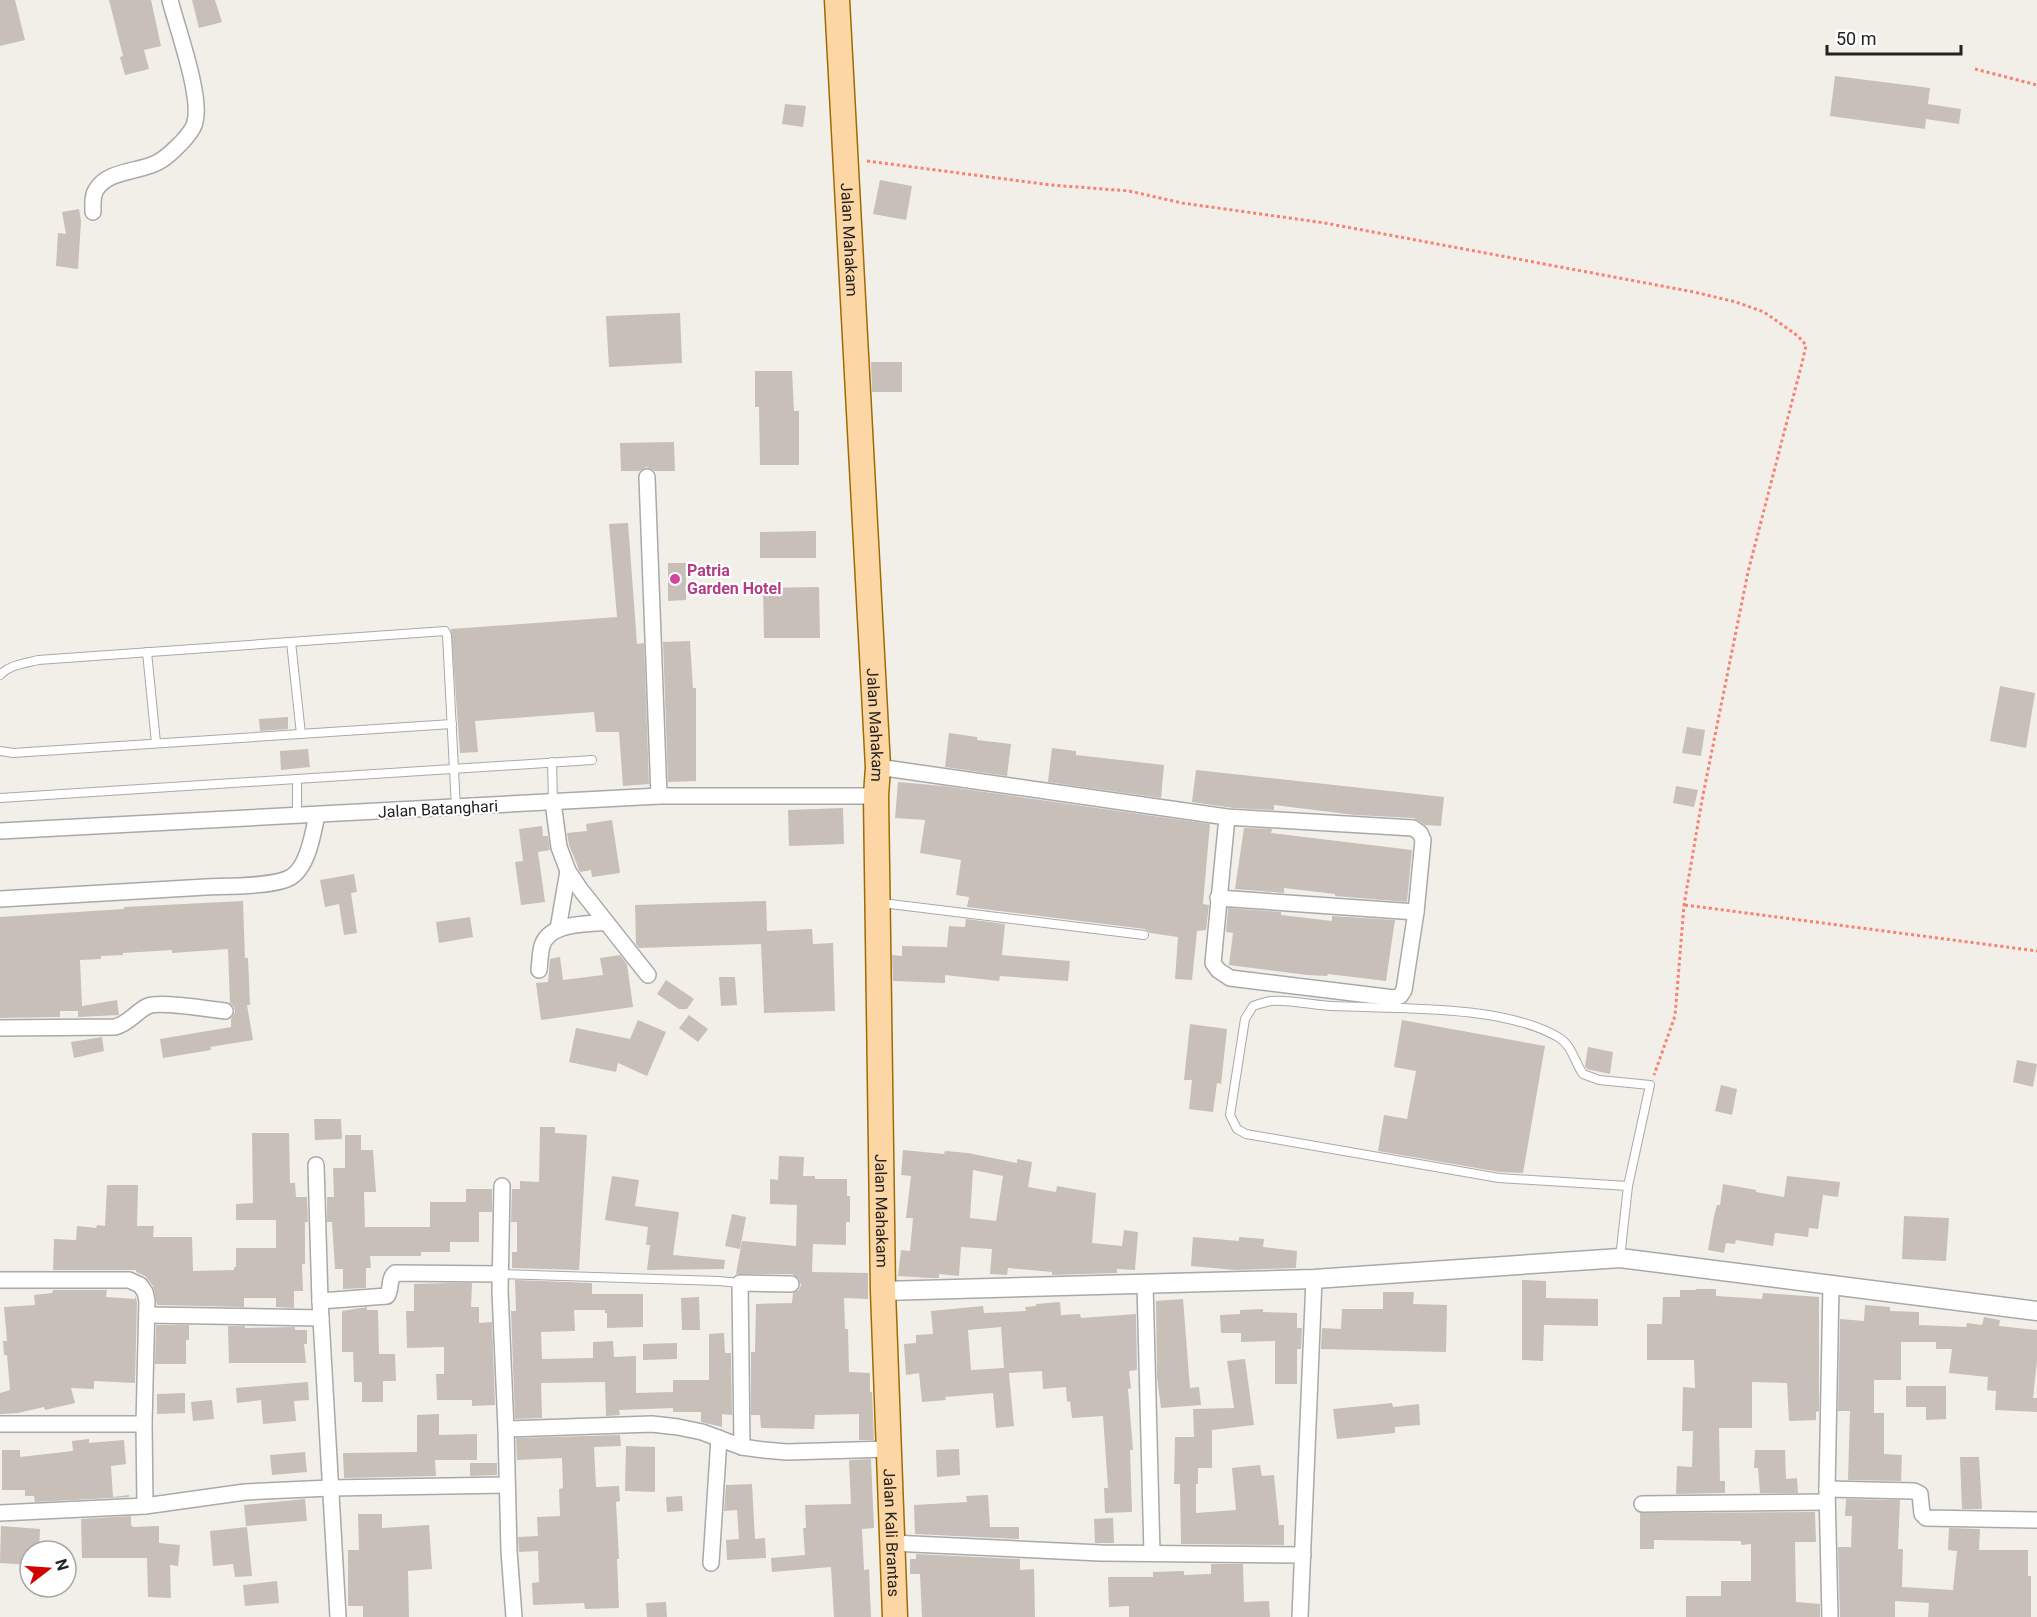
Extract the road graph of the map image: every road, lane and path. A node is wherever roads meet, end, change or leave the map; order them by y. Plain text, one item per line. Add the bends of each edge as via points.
1 (170, 0) edge
2 (837, 0) edge
3 (1975, 69) dead end
4 (2037, 85) edge
5 (847, 158) junction
6 (93, 212) dead end
7 (647, 477) dead end
8 (291, 642) junction
9 (147, 652) junction
10 (0, 675) edge
11 (452, 724) junction
12 (300, 734) junction
13 (156, 743) junction
14 (0, 751) edge
15 (592, 760) dead end
16 (552, 762) junction
17 (878, 767) junction
18 (454, 769) junction
19 (297, 779) junction
20 (659, 796) junction
21 (876, 796) junction
22 (0, 798) edge
23 (553, 802) junction
24 (456, 808) junction
25 (317, 815) junction
26 (297, 816) junction
27 (1227, 817) junction
28 (0, 831) edge
29 (568, 871) junction
30 (1218, 898) junction
31 (0, 899) edge
32 (877, 902) junction
33 (1684, 905) junction
34 (1416, 912) junction
35 (606, 922) junction
36 (558, 929) junction
37 (1144, 935) dead end
38 (2037, 951) edge
39 (539, 970) dead end
40 (648, 975) dead end
41 (225, 1011) dead end
42 (0, 1028) edge
43 (1650, 1085) junction
44 (316, 1165) dead end
45 (502, 1186) dead end
46 (1628, 1186) junction
47 (1620, 1258) junction
48 (501, 1274) junction
49 (1314, 1279) junction
50 (0, 1281) edge
51 (740, 1283) junction
52 (791, 1284) dead end
53 (1145, 1284) junction
54 (1831, 1285) junction
55 (883, 1291) junction
56 (320, 1301) junction
57 (2037, 1311) edge
58 (148, 1315) junction
59 (321, 1318) junction
60 (0, 1424) edge
61 (144, 1424) junction
62 (506, 1429) junction
63 (719, 1438) junction
64 (742, 1447) junction
65 (888, 1449) junction
66 (507, 1485) junction
67 (330, 1488) junction
68 (1827, 1496) junction
69 (1642, 1504) dead end
70 (145, 1506) junction
71 (0, 1513) edge
72 (2037, 1520) edge
73 (892, 1543) junction
74 (1152, 1553) junction
75 (1303, 1555) junction
76 (711, 1563) dead end
77 (338, 1617) edge
78 (514, 1617) edge
79 (895, 1617) edge
80 (1299, 1617) edge
81 (1830, 1617) edge

1 - 6 street via 186,56 196,121 180,144 162,160 104,182 95,190
2 - 5 main road, Jalan Mahakam
3 - 4 path
5 - 17 main road, Jalan Mahakam
5 - 33 path via 1051,185 1129,191 1584,271 1736,302 1764,312 1798,336 1806,345 1748,572
7 - 20 street
8 - 9 lane
8 - 11 lane via 445,631
8 - 12 lane
9 - 10 lane via 38,660
9 - 13 lane
11 - 12 lane
11 - 18 lane
12 - 13 lane
13 - 14 lane
15 - 16 lane
16 - 18 lane
16 - 23 lane
17 - 21 main road, Jalan Mahakam
17 - 27 street
18 - 19 lane
18 - 24 lane
19 - 22 lane
19 - 26 lane
20 - 21 street, Jalan Batanghari
20 - 23 street, Jalan Batanghari
21 - 32 main road, Jalan Mahakam
23 - 24 street, Jalan Batanghari
23 - 29 street via 559,847
24 - 25 street, Jalan Batanghari
25 - 26 street, Jalan Batanghari
25 - 31 street via 310,848 300,869 282,881
26 - 28 street, Jalan Batanghari
27 - 30 street
27 - 34 street via 1413,828 1423,840
29 - 35 street
29 - 36 street
30 - 34 street
30 - 34 street via 1213,963 1230,978 1394,998 1404,990
32 - 37 lane
32 - 55 main road, Jalan Mahakam
33 - 38 path
33 - 43 path via 1675,1016
35 - 36 street
35 - 40 street
36 - 39 street via 543,944
41 - 42 street via 154,1005 115,1027
43 - 46 lane
43 - 46 lane via 1599,1080 1583,1074 1567,1044 1558,1037 1501,1017 1273,1000 1253,1006 1245,1019 1230,1115 1237,1129 1246,1134 1499,1178
44 - 56 street
45 - 48 street
46 - 47 lane
47 - 49 street
47 - 54 street
48 - 51 lane
48 - 56 street via 395,1273 387,1296
48 - 62 street
49 - 53 street
49 - 75 street
50 - 58 street via 129,1280 145,1292
51 - 52 street
51 - 64 street
53 - 55 street
53 - 74 street
54 - 57 street
54 - 68 street
55 - 65 main road, Jalan Mahakam
56 - 59 street
58 - 59 street
58 - 61 street
59 - 67 street
60 - 61 street
61 - 70 street
62 - 63 street via 652,1424
62 - 66 street
63 - 64 street
63 - 76 street
64 - 65 street via 787,1452
65 - 73 main road, Jalan Kali Brantas
66 - 67 street
66 - 78 street
67 - 70 street via 245,1492
67 - 77 street
68 - 69 street
68 - 72 street via 1914,1491 1920,1494 1926,1518
68 - 81 street
70 - 71 street
73 - 74 street
73 - 79 main road, Jalan Kali Brantas
74 - 75 street
75 - 80 street

